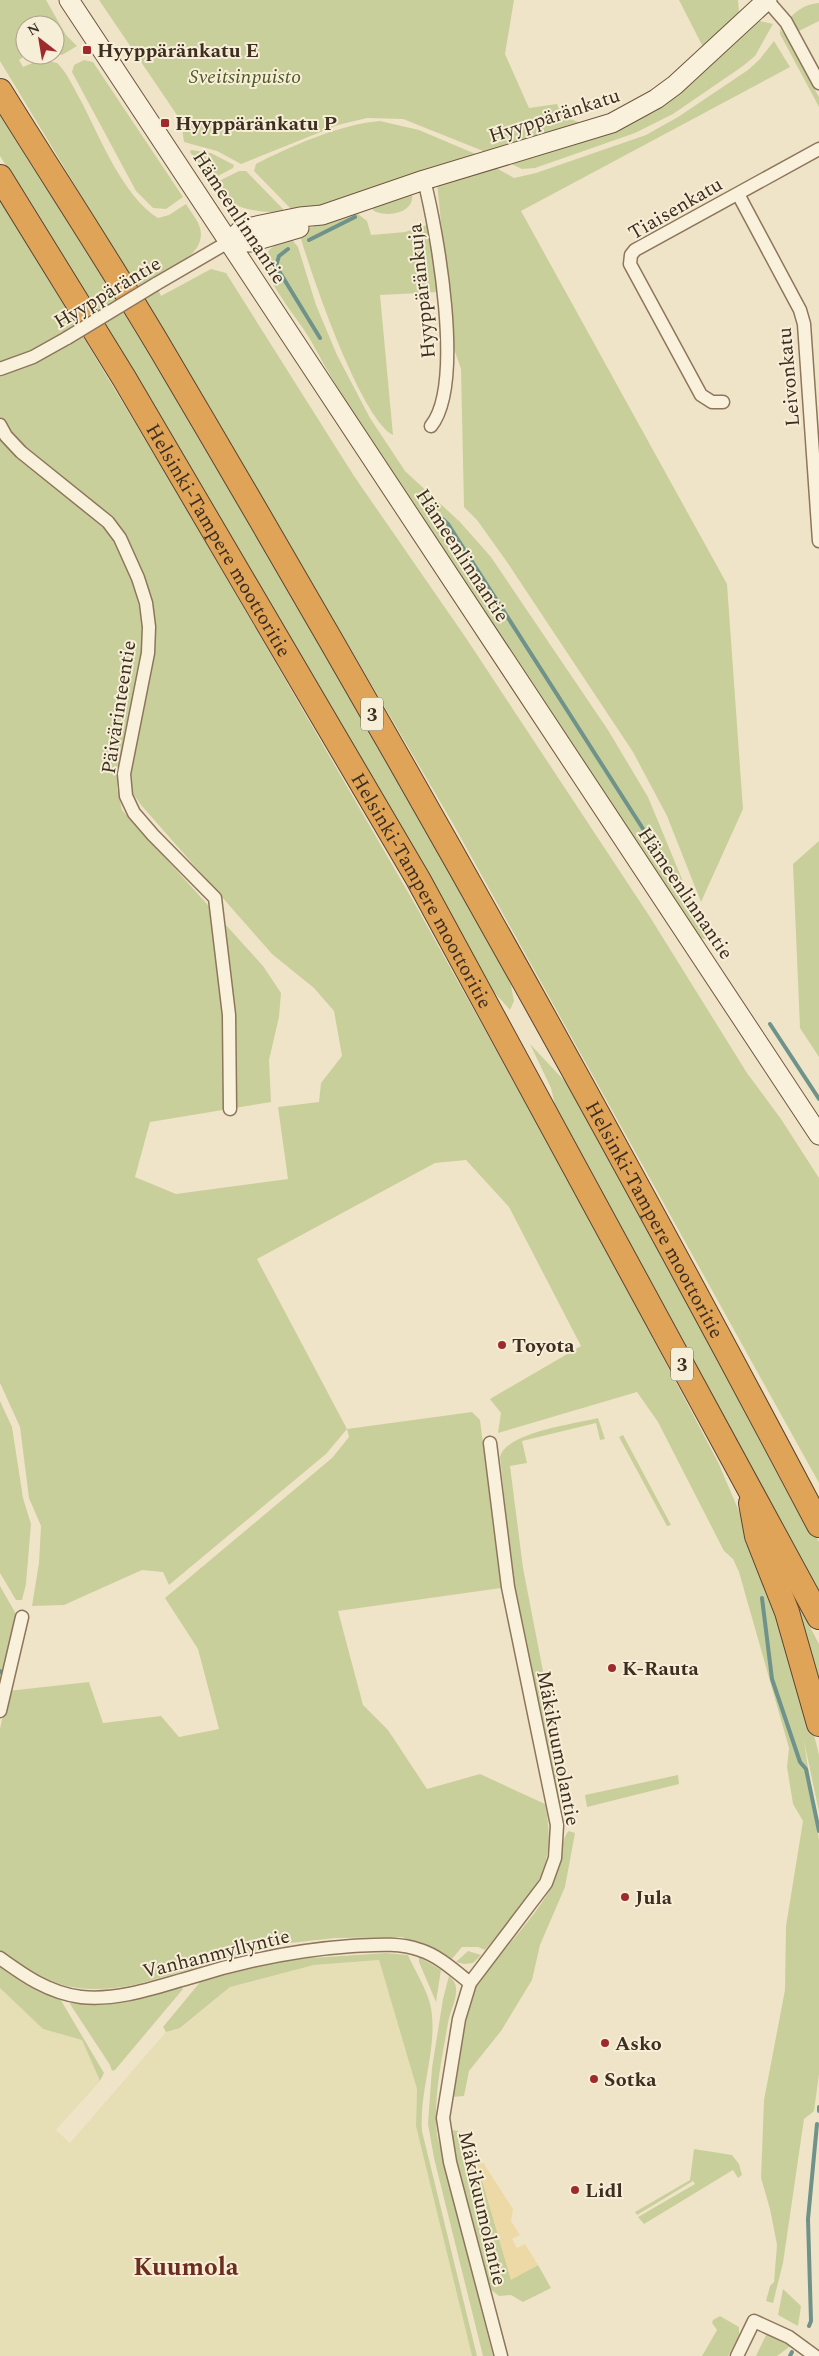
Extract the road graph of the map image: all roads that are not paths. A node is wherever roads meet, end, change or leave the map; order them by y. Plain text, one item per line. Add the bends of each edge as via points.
1 (69, 0) edge
2 (767, 0) edge
3 (819, 83) edge
4 (0, 91) edge
5 (819, 149) edge
6 (0, 178) edge
7 (424, 180) junction
8 (738, 194) junction
9 (230, 241) junction
10 (0, 369) edge
11 (723, 402) dead end
12 (0, 424) edge
13 (431, 426) dead end
14 (819, 541) edge
15 (230, 1109) dead end
16 (819, 1135) edge
17 (490, 1442) dead end
18 (748, 1484) junction
19 (819, 1524) edge
20 (22, 1617) dead end
21 (819, 1617) edge
22 (0, 1711) edge
23 (819, 1724) edge
24 (0, 1958) edge
25 (470, 1983) junction
26 (501, 2356) edge
27 (737, 2356) edge
28 (815, 2356) edge

1 - 9 main road, Hämeenlinnantie
2 - 3 street via 786,22
2 - 7 main road, Hyyppäränkatu via 675,85 633,114
4 - 19 highway, Helsinki-Tampere moottoritie / 3 via 161,349 456,859 726,1348
5 - 8 street, Tiaisenkatu
6 - 18 highway, Helsinki-Tampere moottoritie / 3 via 124,378 418,879
7 - 9 main road, Hyyppäränkatu via 322,215 294,230 251,242
7 - 13 street, Hyyppäränkuja via 436,233 448,342 444,393
8 - 11 street, Tiaisenkatu via 635,250 630,259 701,395 712,402
8 - 14 street, Leivonkatu via 800,310 804,324
9 - 10 street, Hyyppäräntie, bridge via 33,357
9 - 16 main road, Hämeenlinnantie
12 - 15 street, Päivärinteentie via 21,452 108,522 120,538 138,578 146,603 148,653 124,774 126,796 134,813 153,835 215,898 229,1015
17 - 25 street, Mäkikuumolantie via 508,1587 557,1839 555,1858 546,1883
18 - 21 highway, Helsinki-Tampere moottoritie / 3
18 - 23 highway via 757,1536 786,1612
20 - 22 street
24 - 25 street, Vanhanmyllyntie via 53,1990 93,1998 140,1992 267,1956 364,1945 406,1946 420,1950
25 - 26 street, Mäkikuumolantie via 459,2019 443,2118 450,2162
27 - 28 street via 754,2321 789,2337

